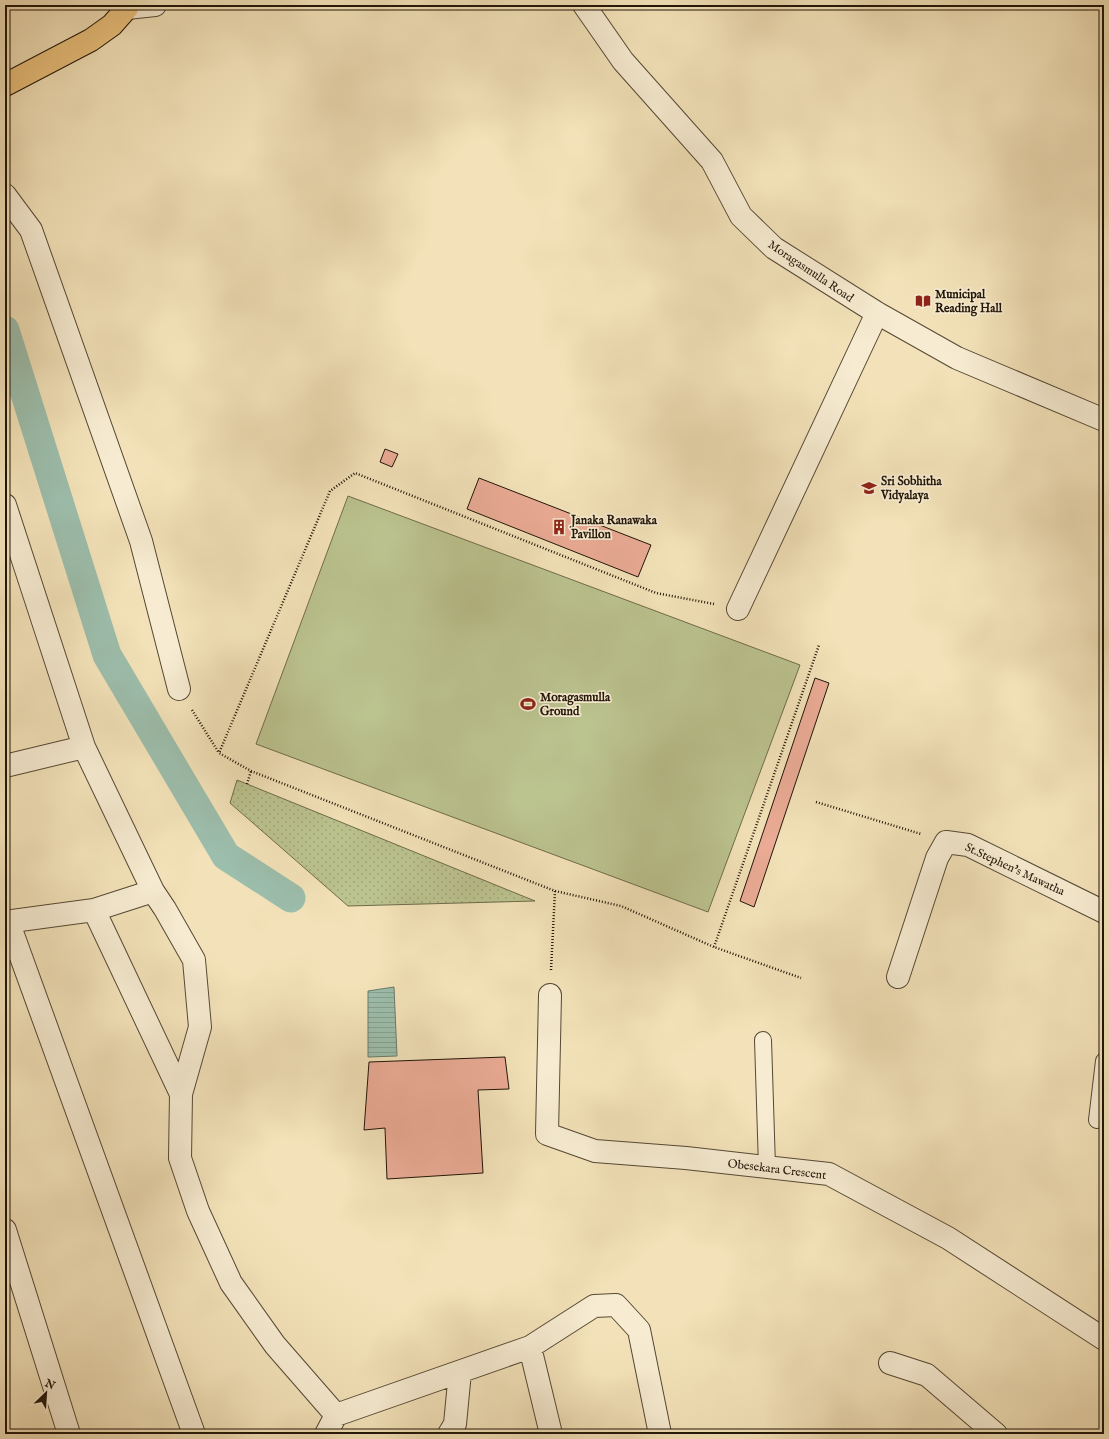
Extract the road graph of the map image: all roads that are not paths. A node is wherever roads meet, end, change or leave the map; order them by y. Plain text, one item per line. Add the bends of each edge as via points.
1 (154, 5) edge
2 (584, 5) edge
3 (127, 7) edge
4 (5, 85) edge
5 (5, 195) edge
6 (877, 313) junction
7 (1104, 420) edge
8 (5, 505) edge
9 (738, 609) road end
10 (179, 689) road end
11 (84, 747) junction
12 (5, 766) edge
13 (153, 891) junction
14 (94, 910) junction
15 (1104, 912) edge
16 (7, 921) edge
17 (898, 977) dead end
18 (550, 995) road end
19 (763, 1040) dead end
20 (1104, 1061) edge
21 (181, 1094) junction
22 (1097, 1120) dead end
23 (767, 1167) junction
24 (5, 1230) edge
25 (1104, 1339) edge
26 (530, 1347) junction
27 (890, 1364) dead end
28 (460, 1372) junction
29 (336, 1415) junction
30 (69, 1434) edge
31 (194, 1434) edge
32 (326, 1434) edge
33 (449, 1434) edge
34 (551, 1434) edge
35 (660, 1434) edge
36 (996, 1434) edge

1 - 3 street
2 - 6 street, Moragasmulla Road via 623,61 712,161 740,216 774,248
3 - 4 main road via 112,25 91,40
5 - 10 street via 31,230 141,541
6 - 7 street, Moragasmulla Road via 957,358
6 - 9 street
8 - 11 street
11 - 12 street
11 - 13 street
13 - 14 street
13 - 21 street via 194,960 200,1027
14 - 16 street
14 - 21 street
15 - 17 street, St.Stephen's Mawatha via 968,845 946,842 937,858
16 - 31 street
18 - 23 street, Obesekara Crescent via 547,1134 595,1152
19 - 23 lane
20 - 22 lane
21 - 29 street via 180,1158 198,1211 231,1284 275,1345
23 - 25 street, Obesekara Crescent via 829,1174 948,1238
24 - 30 street
26 - 28 street
26 - 34 street
26 - 35 street via 594,1306 616,1305 639,1330
27 - 36 street via 927,1375
28 - 29 street
28 - 33 street via 455,1424
29 - 32 street

